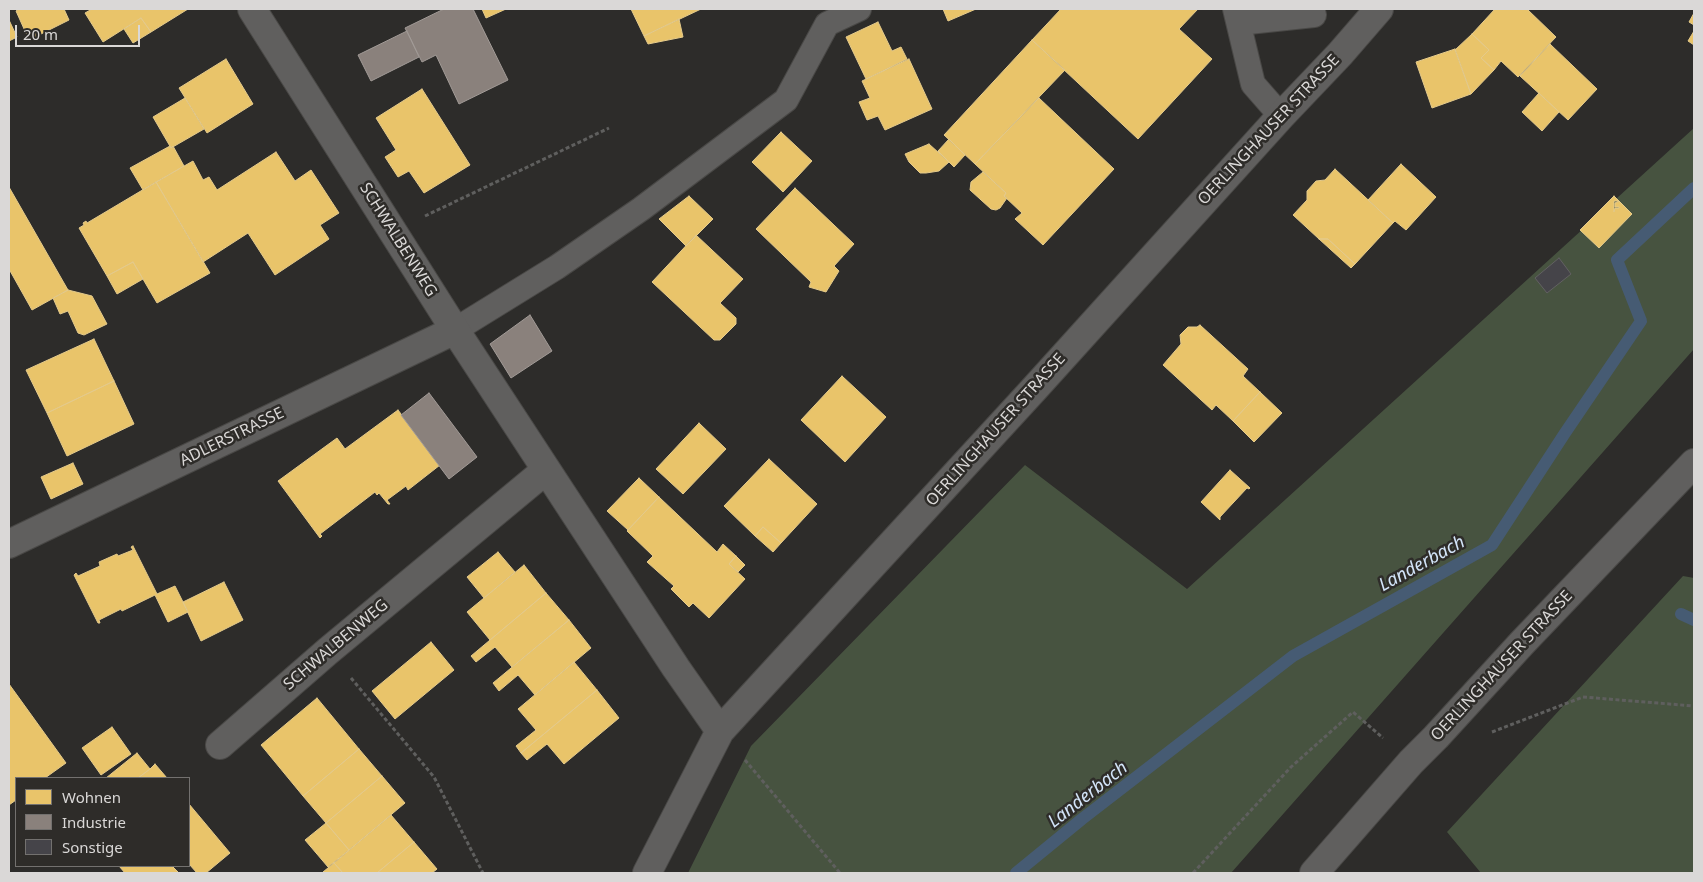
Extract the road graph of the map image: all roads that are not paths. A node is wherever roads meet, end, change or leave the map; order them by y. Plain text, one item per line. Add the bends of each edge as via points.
1 (252, 9) edge
2 (859, 9) edge
3 (1379, 9) edge
4 (1314, 15) dead end
5 (1237, 16) edge
6 (1281, 116) junction
7 (455, 330) junction
8 (1694, 463) edge
9 (546, 470) junction
10 (9, 544) edge
11 (720, 731) junction
12 (220, 745) dead end
13 (647, 873) edge
14 (1314, 873) edge

1 - 7 street, SCHWALBENWEG
2 - 7 lane via 827,24 786,100 641,210
3 - 6 street, OERLINGHAUSER STRASSE
4 - 5 lane
5 - 6 lane via 1253,84
6 - 11 street, OERLINGHAUSER STRASSE
7 - 9 street, SCHWALBENWEG
7 - 10 street, ADLERSTRASSE
8 - 14 street, OERLINGHAUSER STRASSE via 1411,762
9 - 11 street, SCHWALBENWEG
9 - 12 street, SCHWALBENWEG
11 - 13 street, OERLINGHAUSER STRASSE

